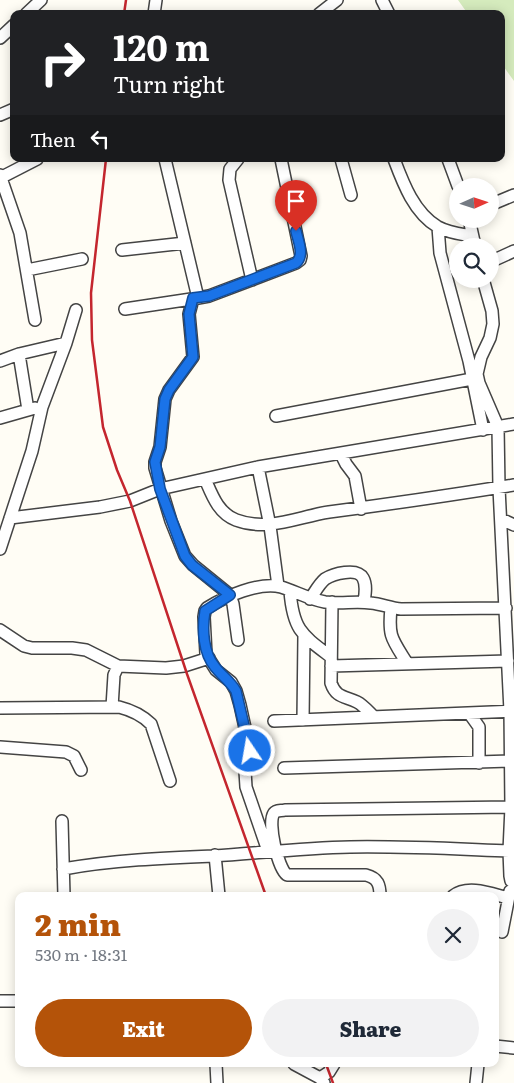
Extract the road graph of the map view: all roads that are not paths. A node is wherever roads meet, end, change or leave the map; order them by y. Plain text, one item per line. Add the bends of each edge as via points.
1 (41, 0) edge
2 (30, 10) edge
3 (10, 29) edge
4 (0, 38) edge
5 (32, 162) edge
6 (166, 162) edge
7 (236, 162) edge
8 (283, 162) edge
9 (342, 162) edge
10 (395, 162) edge
11 (449, 162) edge
12 (0, 177) edge
13 (455, 178) edge
14 (351, 195) dead end
15 (514, 195) edge
16 (499, 201) edge
17 (438, 227) junction
18 (467, 238) edge
19 (185, 243) junction
20 (122, 250) dead end
21 (514, 251) edge
22 (499, 258) edge
23 (82, 259) dead end
24 (26, 270) junction
25 (252, 280) junction
26 (486, 288) edge
27 (195, 298) junction
28 (125, 308) dead end
29 (76, 310) dead end
30 (35, 320) dead end
31 (66, 343) junction
32 (19, 354) junction
33 (0, 361) edge
34 (472, 379) junction
35 (42, 407) junction
36 (28, 410) junction
37 (276, 416) dead end
38 (0, 418) edge
39 (514, 424) edge
40 (498, 427) junction
41 (483, 430) junction
42 (341, 454) junction
43 (258, 467) junction
44 (205, 479) junction
45 (514, 486) edge
46 (500, 488) junction
47 (160, 489) junction
48 (361, 509) junction
49 (10, 518) junction
50 (501, 519) junction
51 (514, 525) edge
52 (270, 526) junction
53 (0, 549) edge
54 (278, 586) junction
55 (290, 592) junction
56 (230, 595) junction
57 (310, 598) junction
58 (332, 602) junction
59 (364, 602) junction
60 (391, 608) junction
61 (506, 608) junction
62 (0, 630) edge
63 (304, 636) junction
64 (238, 640) dead end
65 (208, 658) junction
66 (331, 661) junction
67 (508, 661) junction
68 (407, 663) junction
69 (118, 666) junction
70 (112, 707) junction
71 (0, 708) edge
72 (512, 711) edge
73 (469, 713) junction
74 (373, 716) junction
75 (303, 720) junction
76 (274, 721) dead end
77 (0, 747) edge
78 (513, 761) edge
79 (479, 763) junction
80 (284, 768) dead end
81 (81, 770) dead end
82 (170, 781) dead end
83 (513, 807) edge
84 (62, 821) dead end
85 (509, 850) junction
86 (272, 851) junction
87 (215, 856) junction
88 (63, 869) junction
89 (513, 882) edge
90 (64, 892) edge
91 (219, 892) edge
92 (380, 892) edge
93 (462, 892) edge
94 (481, 892) edge
95 (499, 896) edge
96 (508, 898) junction
97 (502, 932) dead end
98 (0, 1001) edge
99 (15, 1001) edge
100 (499, 1046) edge
101 (514, 1048) edge
102 (216, 1067) edge
103 (299, 1067) edge
104 (332, 1067) edge
105 (478, 1067) edge
106 (322, 1081) edge
107 (217, 1083) edge
108 (476, 1083) edge

1 - 2 street
3 - 4 street
5 - 12 street
6 - 19 street
7 - 25 street via 230,169 229,180
8 - 25 street via 300,260
9 - 14 street
10 - 17 street via 409,196
11 - 13 street
12 - 24 street via 20,233
15 - 16 street
17 - 18 street
17 - 34 street via 440,253
19 - 20 street
19 - 27 street
21 - 22 street
23 - 24 street
24 - 30 street
25 - 27 street
26 - 40 street via 493,324 477,374
27 - 28 street
27 - 47 street via 189,314 193,357 165,399 160,447 155,462
29 - 31 street
31 - 32 street
31 - 35 street
32 - 33 street
32 - 36 street
34 - 37 street
34 - 41 street
35 - 36 street
35 - 49 street via 32,452
36 - 38 street
39 - 40 street
40 - 41 street
40 - 46 street
41 - 42 street
42 - 43 street
42 - 48 street via 355,476
43 - 44 street
43 - 52 street
44 - 47 street
44 - 52 street via 224,513 235,520
45 - 46 street
46 - 48 street
46 - 50 street
47 - 49 street via 130,501 100,507
47 - 56 street via 185,556
48 - 52 street
49 - 53 street
50 - 51 street
50 - 61 street
52 - 54 street
54 - 55 street
54 - 56 street
55 - 57 street
55 - 63 street via 292,612
56 - 64 street
56 - 65 street via 205,611 204,636
57 - 58 street
57 - 59 street via 326,579 348,572 358,573 363,578
58 - 59 street
58 - 66 street
59 - 60 street
60 - 61 street
60 - 68 street via 389,628 392,639
61 - 67 street
62 - 69 street via 24,646 86,650
63 - 66 street
63 - 75 street
65 - 69 street via 166,668
65 - 86 street via 236,691 251,755 245,771 246,787
66 - 68 street
66 - 74 street via 331,684 335,693 356,702
67 - 68 street
67 - 72 street
69 - 70 street via 114,675
70 - 71 street
70 - 82 street via 129,710 151,724
72 - 73 street
72 - 78 street
73 - 74 street
73 - 79 street via 479,727
74 - 75 street
75 - 76 street
77 - 81 street via 66,752 74,756
78 - 79 street
78 - 83 street
79 - 80 street
83 - 85 street
83 - 86 street via 276,811 271,825
84 - 88 street
85 - 86 street via 351,847
85 - 89 street
86 - 87 street
86 - 92 street via 287,875 366,875 377,880
87 - 88 street via 169,856
87 - 91 street
88 - 90 street
89 - 96 street
93 - 94 street
95 - 96 street
96 - 97 street
98 - 99 street
100 - 101 street
102 - 107 street
103 - 106 street
104 - 106 street
105 - 108 street

